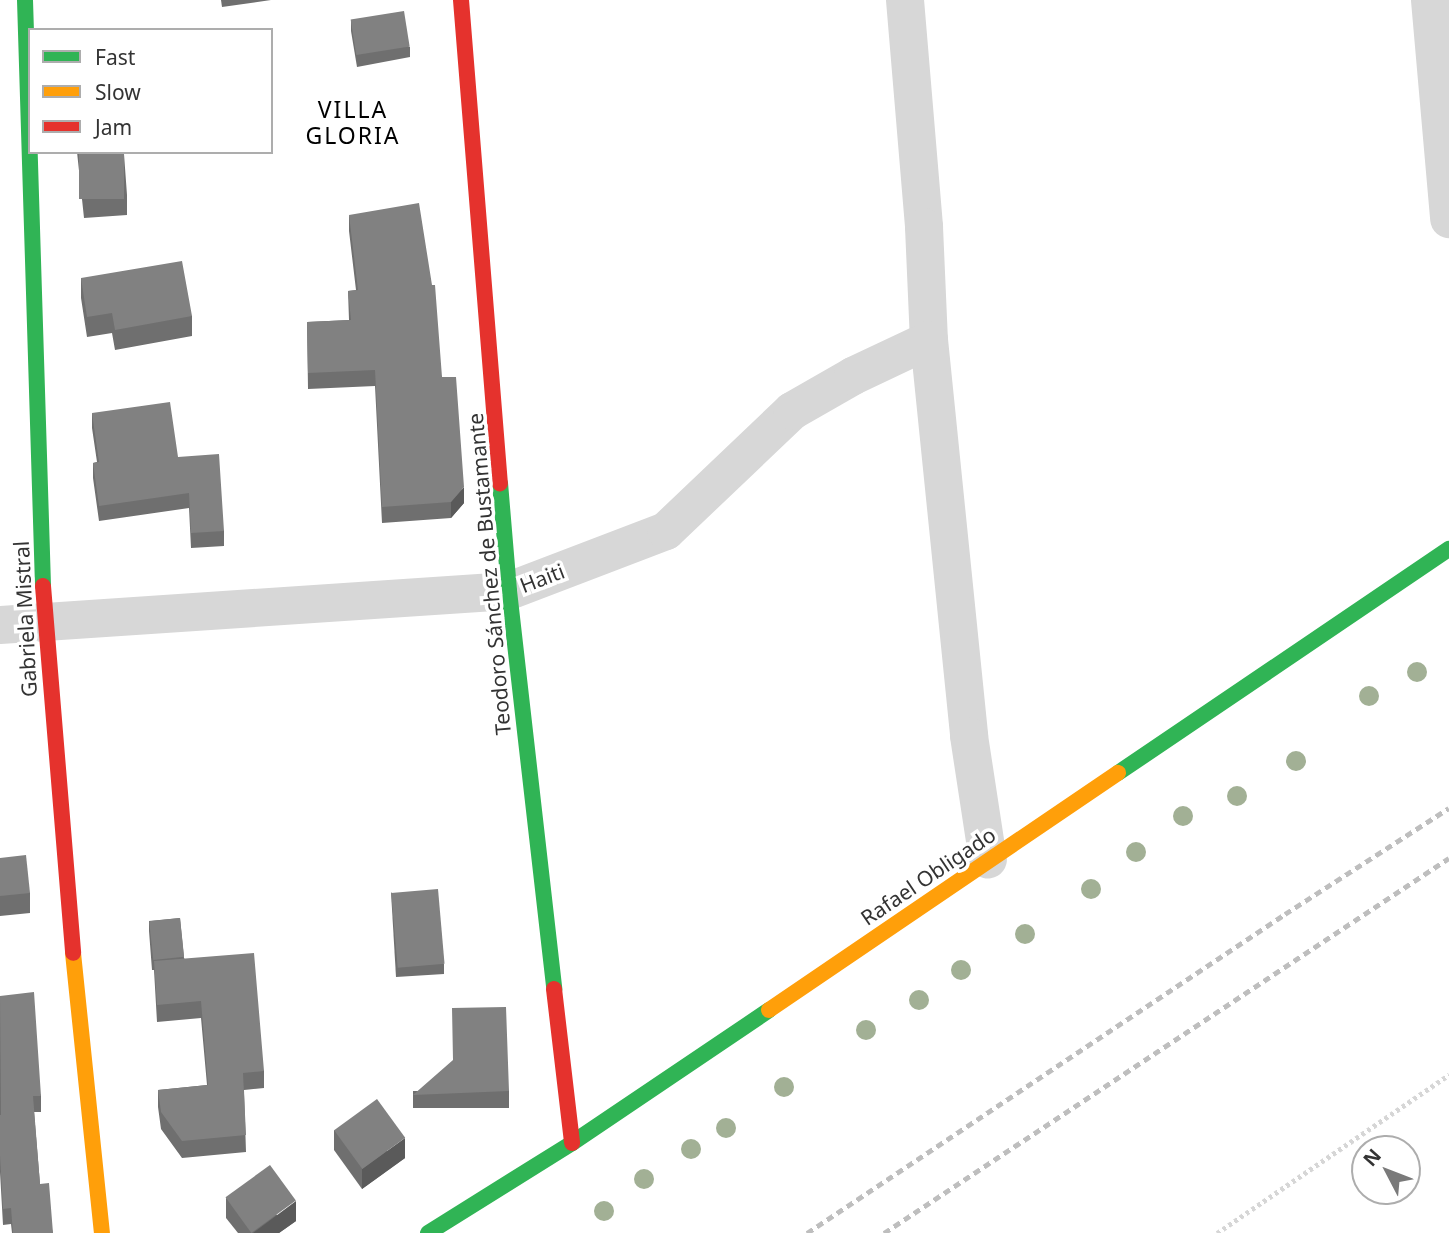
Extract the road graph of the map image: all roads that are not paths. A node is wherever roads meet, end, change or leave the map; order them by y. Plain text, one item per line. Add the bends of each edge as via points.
1 (25, 0) edge
2 (461, 0) edge
3 (905, 0) edge
4 (1430, 0) edge
5 (28, 98) edge
6 (30, 154) edge
7 (1449, 219) edge
8 (929, 340) junction
9 (1449, 549) edge
10 (509, 591) junction
11 (44, 621) junction
12 (0, 625) edge
13 (989, 860) junction
14 (572, 1143) junction
15 (102, 1233) edge
16 (428, 1233) edge

1 - 5 street, Gabriela Mistral
2 - 10 street, Teodoro Sánchez de Bustamante
3 - 8 street via 925,227
4 - 7 street
6 - 11 street, Gabriela Mistral
8 - 10 street, Haiti via 792,411 666,531
8 - 13 street via 969,736
9 - 13 street, Rafael Obligado
10 - 11 street, Haiti
10 - 14 street, Teodoro Sánchez de Bustamante
11 - 12 street, Haiti
11 - 15 street, Gabriela Mistral
13 - 14 street, Rafael Obligado
14 - 16 street, Rafael Obligado

